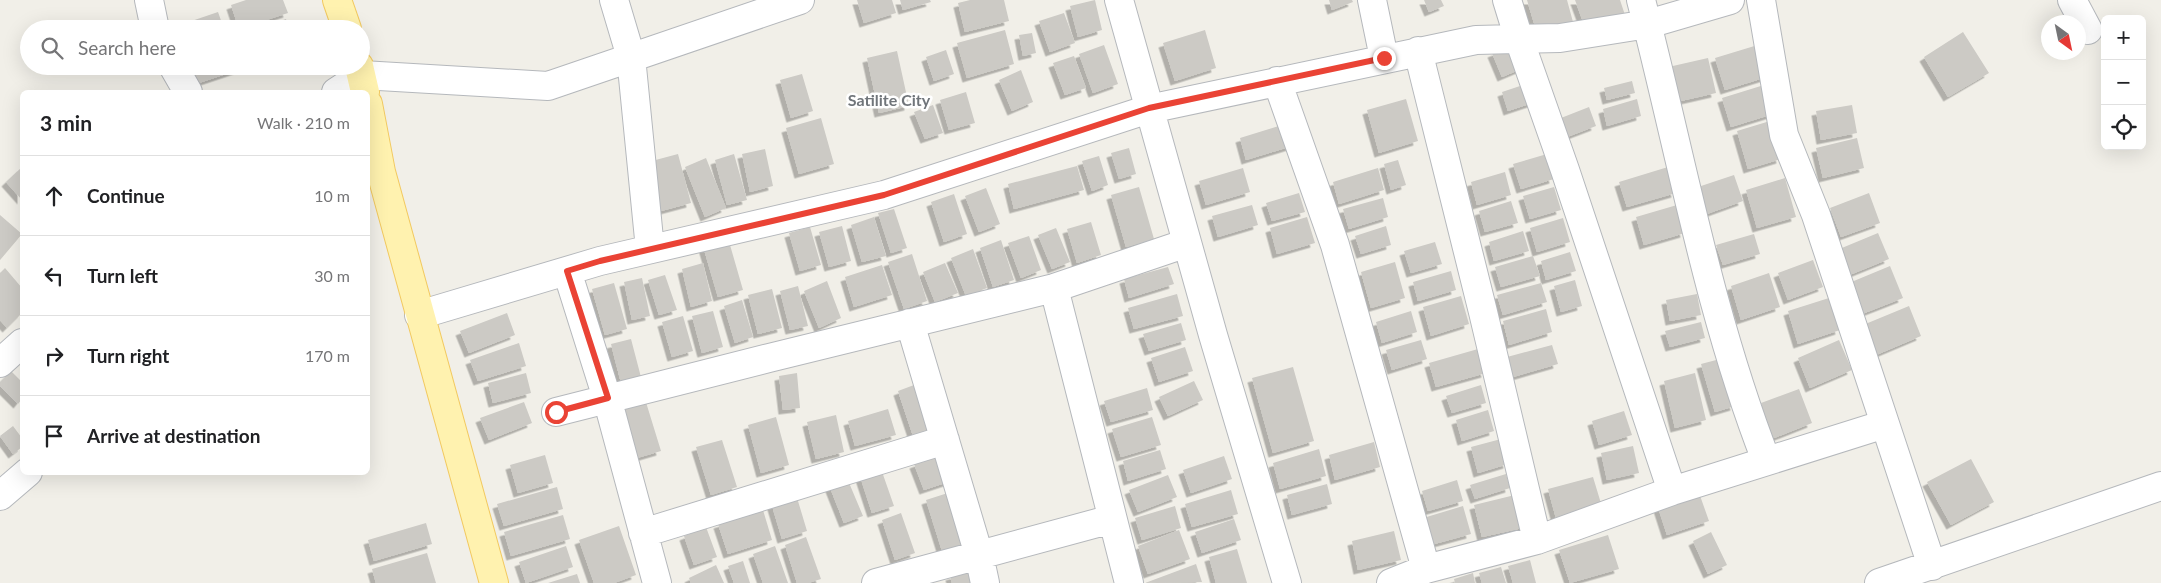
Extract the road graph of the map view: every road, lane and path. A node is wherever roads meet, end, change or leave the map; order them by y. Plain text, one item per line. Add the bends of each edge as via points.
1 (149, 0) edge
2 (338, 0) edge
3 (614, 0) edge
4 (800, 0) edge
5 (1119, 0) edge
6 (1372, 0) edge
7 (1507, 0) edge
8 (1730, 0) edge
9 (1760, 0) edge
10 (2072, 0) edge
11 (1644, 12) edge
12 (153, 20) edge
13 (344, 20) edge
14 (2088, 30) dead end
15 (1519, 39) junction
16 (1418, 51) junction
17 (631, 57) junction
18 (1384, 58) junction
19 (178, 75) edge
20 (362, 78) edge
21 (1277, 81) junction
22 (187, 90) edge
23 (340, 90) edge
24 (1149, 108) junction
25 (370, 129) edge
26 (374, 178) edge
27 (1187, 243) junction
28 (650, 249) junction
29 (567, 271) junction
30 (1054, 288) junction
31 (419, 315) junction
32 (910, 323) junction
33 (20, 345) edge
34 (0, 363) edge
35 (608, 398) junction
36 (556, 412) dead end
37 (1885, 424) junction
38 (945, 440) junction
39 (1766, 460) junction
40 (24, 475) edge
41 (2161, 486) edge
42 (1672, 491) junction
43 (0, 496) edge
44 (1112, 519) junction
45 (643, 533) junction
46 (1537, 540) junction
47 (979, 555) junction
48 (1932, 566) junction
49 (1426, 569) junction
50 (494, 583) edge
51 (657, 583) edge
52 (876, 583) edge
53 (985, 583) edge
54 (1129, 583) edge
55 (1287, 583) edge
56 (1391, 583) edge
57 (1879, 583) edge

1 - 12 street
2 - 13 main road
3 - 17 street
4 - 17 street
5 - 24 street
6 - 18 street
7 - 15 street
8 - 11 street
9 - 37 street via 1784,135 1816,215
10 - 14 street
11 - 15 street via 1560,38
11 - 39 street via 1706,270 1744,404
15 - 16 street via 1476,40
15 - 42 street
16 - 18 street
16 - 46 street
17 - 20 street via 548,86
17 - 28 street
18 - 21 street
19 - 22 street
20 - 23 street
21 - 24 street
21 - 49 street via 1335,245
24 - 27 street
24 - 28 street via 884,195
25 - 26 main road
26 - 31 main road
27 - 30 street
27 - 55 street
28 - 29 street
29 - 31 street
29 - 35 street
30 - 32 street
30 - 44 street
31 - 50 main road
32 - 35 street
32 - 38 street
33 - 34 street
35 - 36 street
35 - 45 street
37 - 39 street
37 - 48 street
38 - 45 street
38 - 47 street
39 - 42 street
40 - 43 street
41 - 48 street
42 - 46 street
44 - 47 street
44 - 54 street
45 - 51 street
46 - 49 street
47 - 52 street
47 - 53 street
48 - 57 street
49 - 56 street

